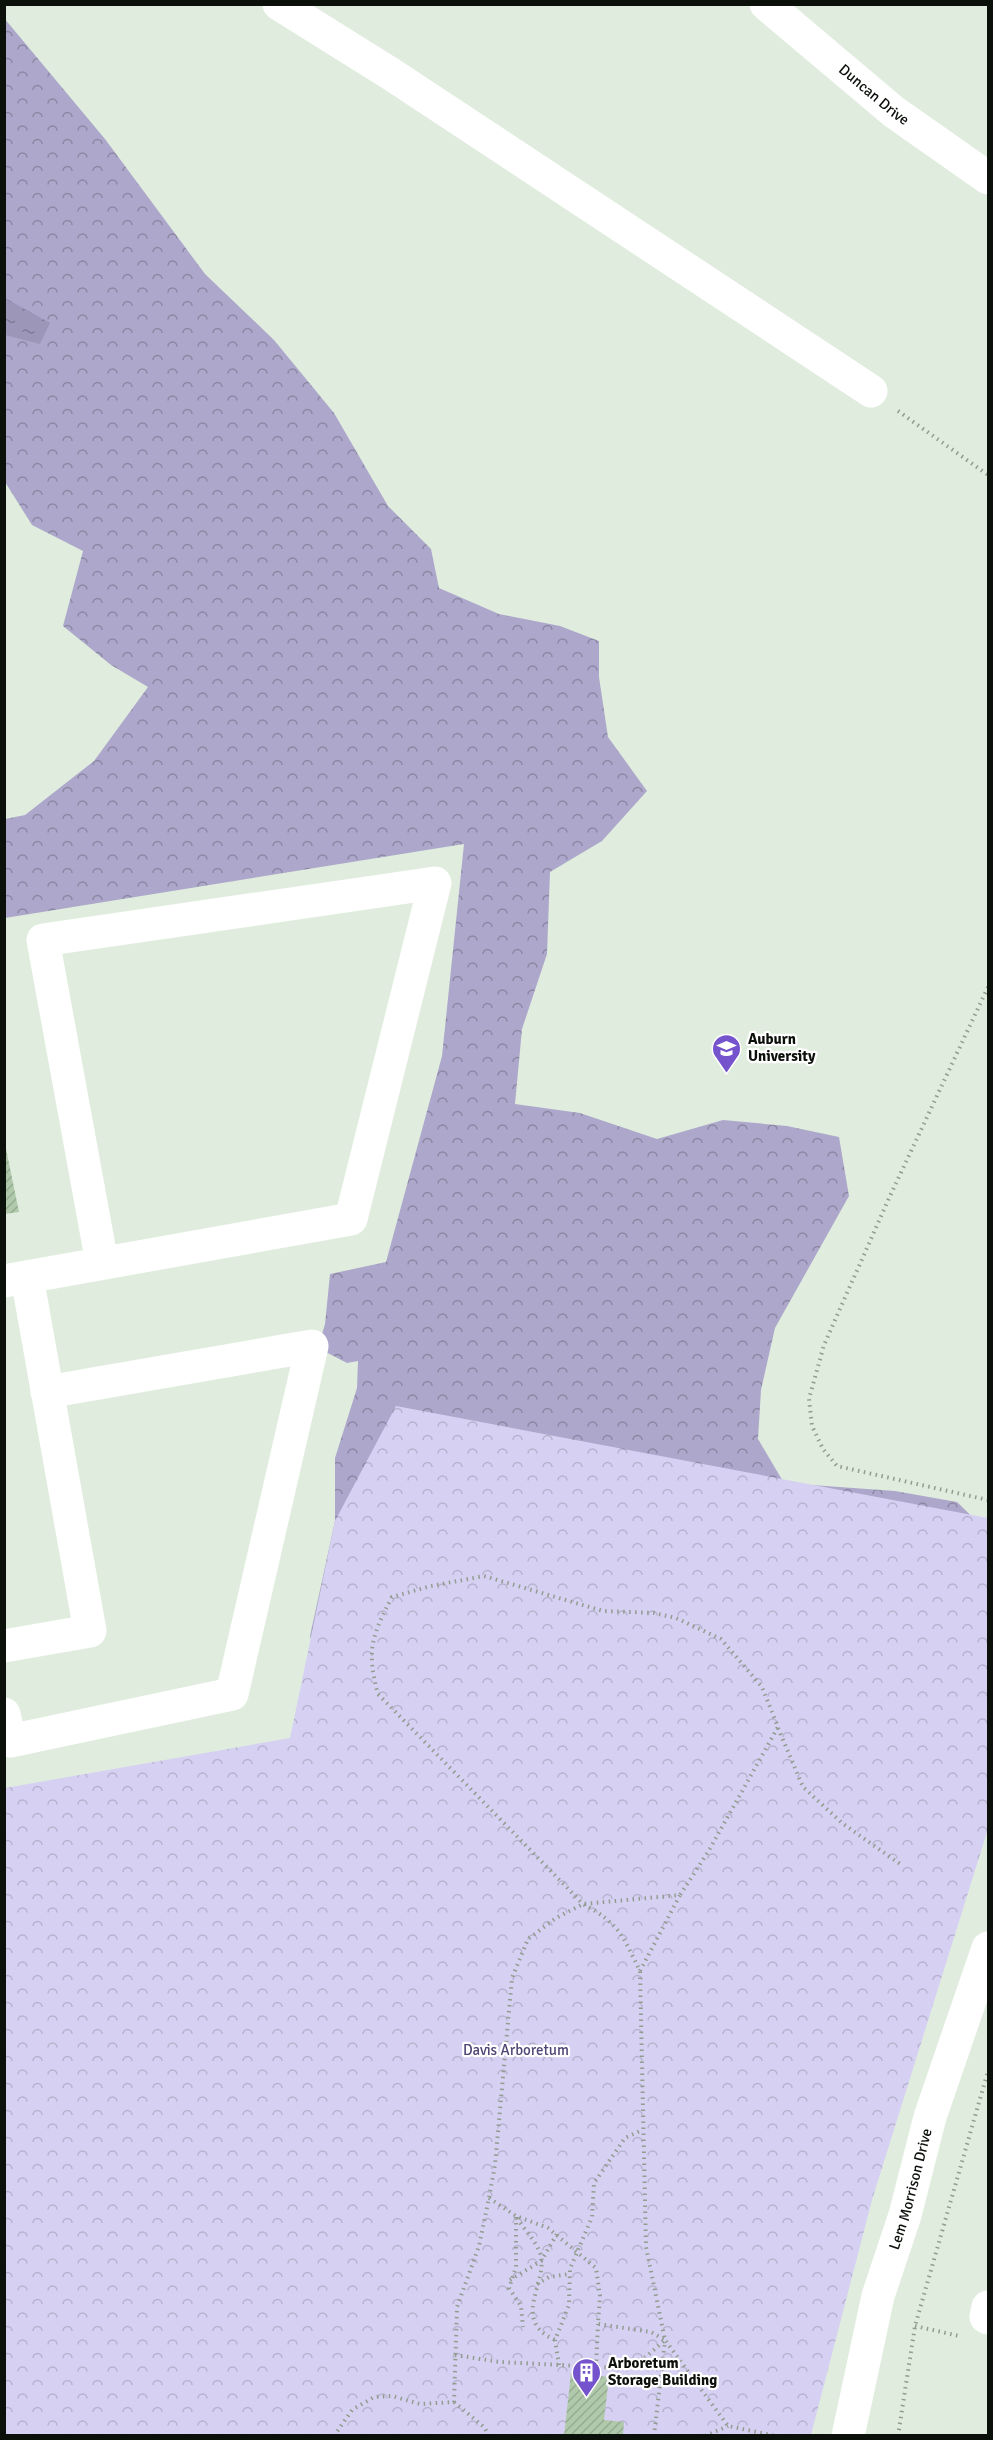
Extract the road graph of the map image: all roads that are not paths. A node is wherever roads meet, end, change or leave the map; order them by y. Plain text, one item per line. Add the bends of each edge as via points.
1 (279, 4) edge
2 (766, 4) edge
3 (988, 178) edge
4 (871, 391) road end
5 (102, 1263) junction
6 (16, 1279) edge
7 (47, 1392) junction
8 (4, 1646) edge
9 (4, 1714) edge
10 (988, 1948) edge
11 (981, 1997) edge
12 (988, 2307) edge
13 (978, 2328) edge
14 (848, 2436) edge

1 - 4 street
2 - 3 street, Duncan Drive via 894,112
5 - 5 street via 351,1219 435,883 43,940
5 - 6 street
6 - 7 street
7 - 8 street via 90,1631
7 - 9 street via 312,1346 232,1694 10,1741
10 - 11 street, Lem Morrison Drive
11 - 14 street, Lem Morrison Drive via 930,2117 905,2215 878,2296
12 - 13 street

